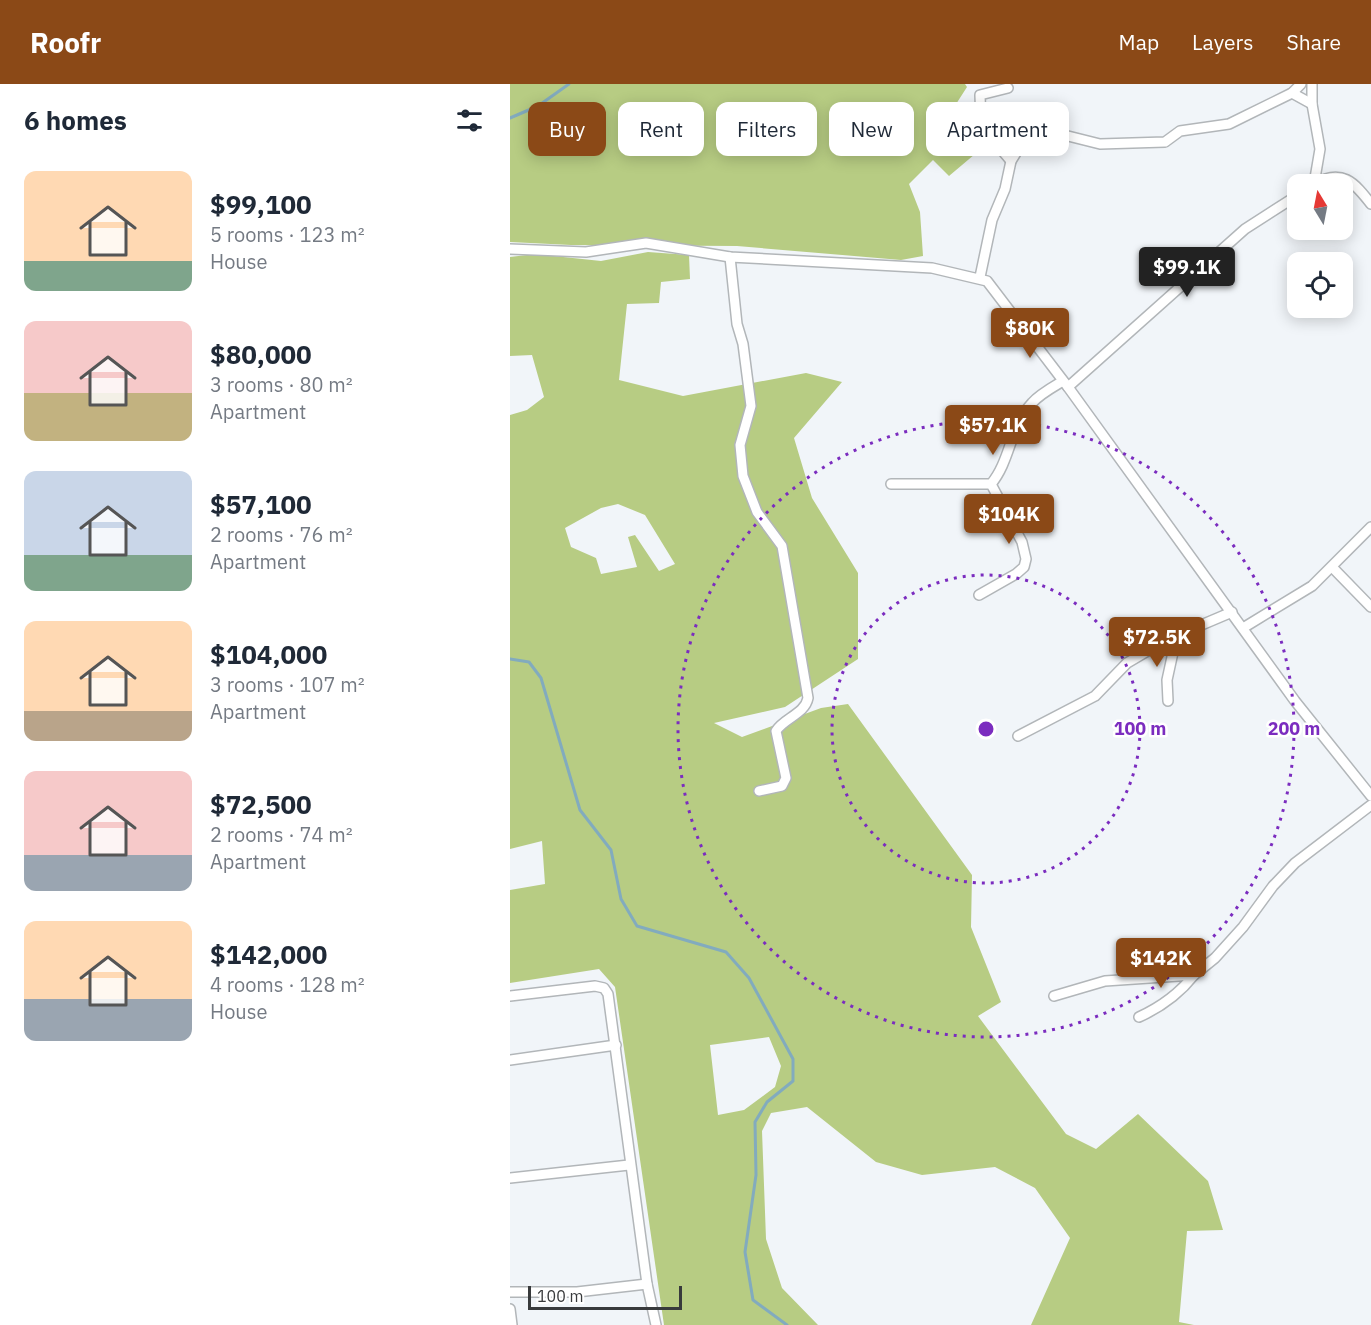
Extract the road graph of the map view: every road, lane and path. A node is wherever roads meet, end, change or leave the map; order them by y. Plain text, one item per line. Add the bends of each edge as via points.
1 (1300, 84) edge
2 (1312, 84) edge
3 (1008, 88) dead end
4 (1292, 93) junction
5 (1312, 104) junction
6 (1011, 161) junction
7 (1316, 174) edge
8 (1353, 185) edge
9 (1287, 202) edge
10 (1371, 204) edge
11 (510, 249) edge
12 (730, 257) junction
13 (980, 277) junction
14 (1066, 384) junction
15 (891, 484) dead end
16 (992, 484) junction
17 (1371, 527) edge
18 (1332, 567) junction
19 (979, 595) dead end
20 (1371, 607) edge
21 (1232, 612) junction
22 (1243, 628) junction
23 (1177, 634) junction
24 (1168, 700) dead end
25 (1018, 736) dead end
26 (759, 791) dead end
27 (1371, 796) edge
28 (1371, 805) edge
29 (1194, 975) junction
30 (510, 996) edge
31 (1054, 996) dead end
32 (1139, 1017) dead end
33 (616, 1045) junction
34 (510, 1060) edge
35 (629, 1165) junction
36 (510, 1178) edge
37 (647, 1284) junction
38 (510, 1292) edge
39 (510, 1309) edge
40 (512, 1325) edge
41 (656, 1325) edge

1 - 4 street
2 - 5 street
3 - 6 street via 980,95 980,102 987,135
4 - 5 street
4 - 6 street via 1229,124 1180,131 1165,142 1100,144 1065,136 1022,146
5 - 7 street via 1320,149
6 - 13 street via 992,220
8 - 10 street
9 - 14 street via 1245,229
11 - 12 street via 586,252 646,243
12 - 13 street via 921,267
12 - 26 street via 751,406 740,445 743,476 757,512 782,546 808,698 802,710 782,721 776,731 786,778 782,786
13 - 14 street via 992,286
14 - 16 street via 1031,403 1021,418 1006,462
14 - 21 street
15 - 16 street
16 - 19 street via 1022,542 1026,559 1016,574
17 - 18 street
18 - 20 street
18 - 22 street via 1312,586
21 - 22 street
21 - 23 street
22 - 27 street
23 - 24 street via 1167,680
23 - 25 street via 1127,663 1095,696
28 - 29 street via 1295,863 1243,927
29 - 31 street via 1105,981
29 - 32 street via 1160,1007
30 - 33 street via 604,988
33 - 34 street
33 - 35 street
35 - 36 street
35 - 37 street
37 - 38 street via 577,1292
37 - 41 street
39 - 40 street

